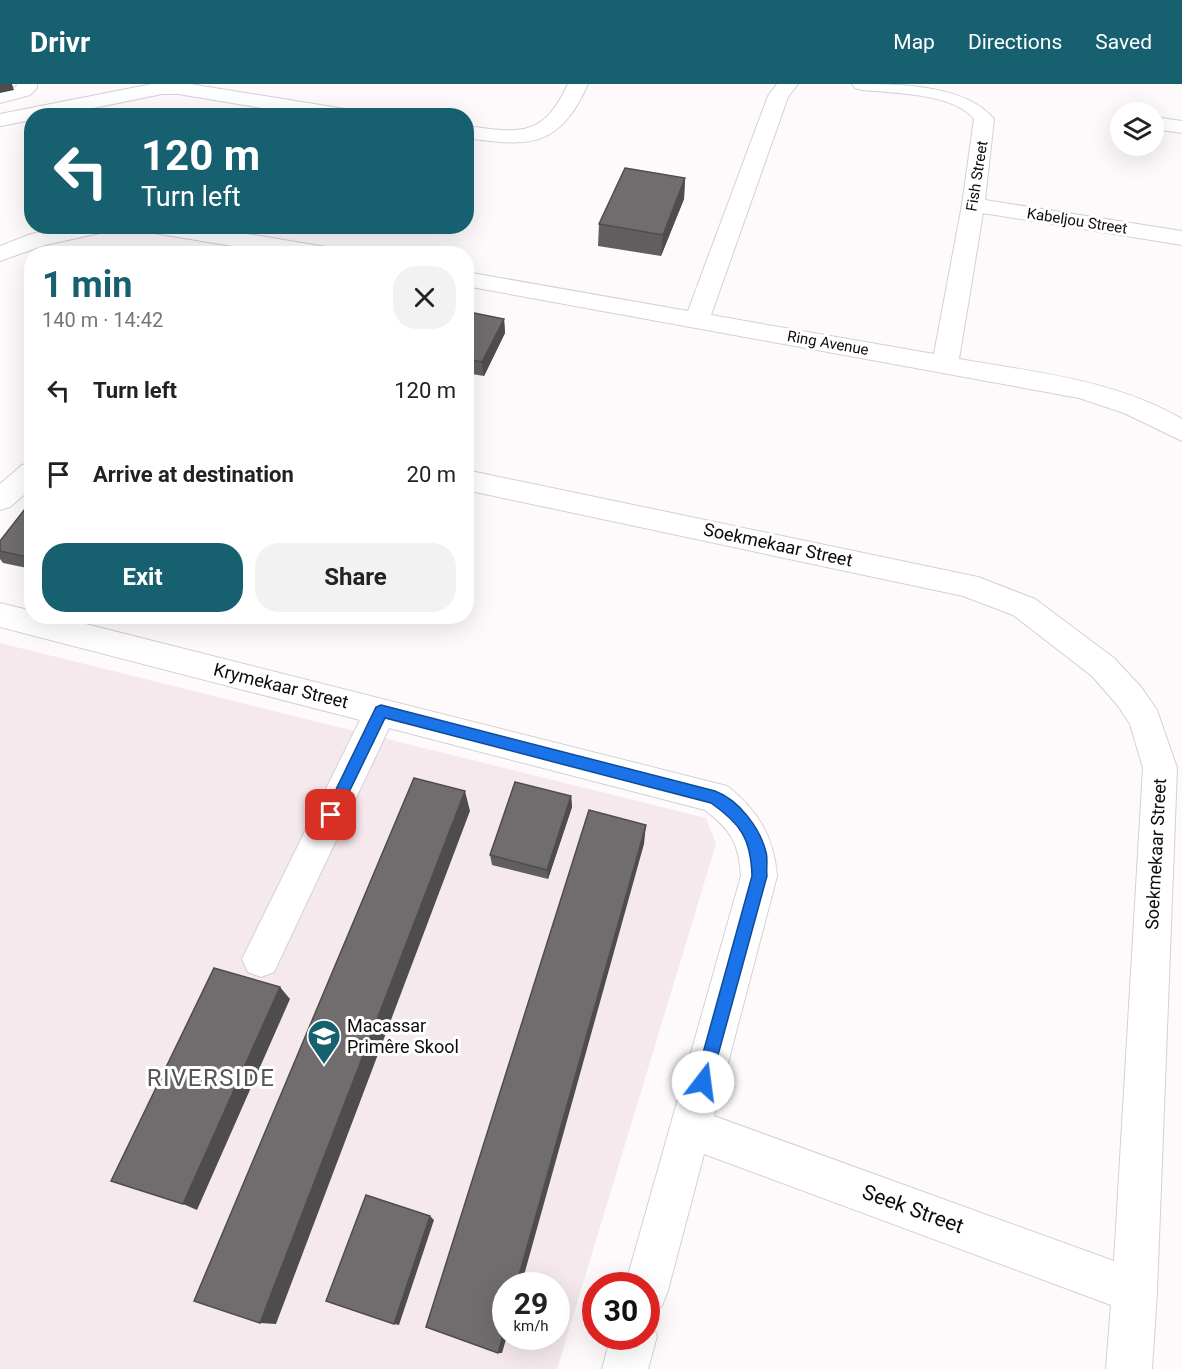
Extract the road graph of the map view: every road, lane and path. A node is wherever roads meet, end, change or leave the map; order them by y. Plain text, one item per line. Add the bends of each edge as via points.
1 (27, 84) edge
2 (65, 84) edge
3 (578, 84) edge
4 (788, 84) edge
5 (862, 84) edge
6 (0, 97) edge
7 (70, 105) junction
8 (56, 108) edge
9 (299, 108) edge
10 (24, 115) edge
11 (0, 120) edge
12 (1164, 124) edge
13 (1182, 127) edge
14 (474, 133) edge
15 (973, 205) junction
16 (62, 234) edge
17 (268, 234) edge
18 (1182, 238) edge
19 (303, 246) edge
20 (0, 254) edge
21 (474, 280) edge
22 (697, 320) junction
23 (945, 364) junction
24 (1182, 432) edge
25 (24, 479) edge
26 (474, 482) edge
27 (0, 500) edge
28 (0, 615) edge
29 (24, 621) edge
30 (36, 624) edge
31 (381, 711) junction
32 (1169, 852) edge
33 (261, 959) dead end
34 (691, 1128) junction
35 (651, 1272) edge
36 (1135, 1291) junction
37 (630, 1350) edge
38 (625, 1369) edge
39 (1129, 1369) edge

1 - 6 street via 23,91
2 - 7 street
3 - 14 street via 560,118 543,130 506,137
4 - 22 street via 778,96
5 - 15 street, Fish Street via 950,96 980,111 985,122
7 - 8 street
7 - 9 street via 170,88
10 - 11 street
12 - 13 street
15 - 18 street, Kabeljou Street
15 - 23 street, Fish Street
16 - 20 street
17 - 19 street
21 - 22 street, Ring Avenue
22 - 23 street, Ring Avenue
23 - 24 street, Ring Avenue via 1080,389 1145,411
25 - 27 street
26 - 32 street, Soekmekaar Street via 967,585 1024,607 1103,667 1145,720 1160,768
28 - 29 street, Krymekaar Street
30 - 31 street, Krymekaar Street
31 - 33 street
31 - 34 street, Krymekaar Street via 715,797 734,811 759,852 759,876
32 - 36 street, Soekmekaar Street
34 - 35 street, Krymekaar Street
34 - 36 street, Seek Street
36 - 39 street, Soekmekaar Street
37 - 38 street

